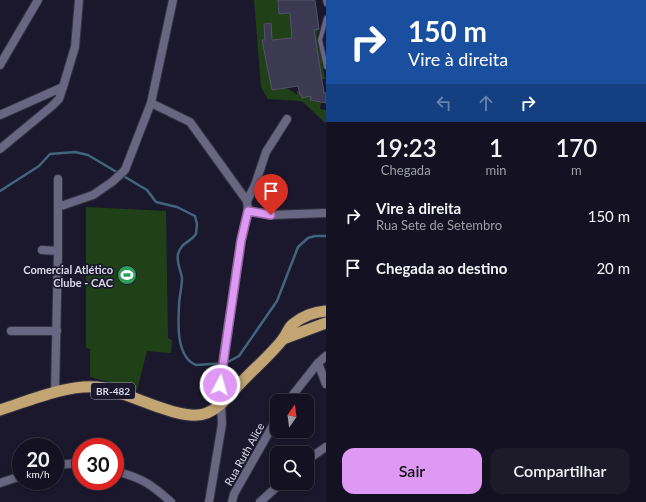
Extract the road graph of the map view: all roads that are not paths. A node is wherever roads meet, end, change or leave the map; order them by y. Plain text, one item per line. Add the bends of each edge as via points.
1 (38, 0) edge
2 (79, 0) edge
3 (173, 0) edge
4 (325, 0) edge
5 (326, 4) edge
6 (326, 18) edge
7 (1, 62) edge
8 (326, 67) edge
9 (64, 87) junction
10 (151, 103) junction
11 (0, 115) edge
12 (287, 119) dead end
13 (0, 149) edge
14 (58, 179) dead end
15 (247, 201) junction
16 (58, 208) junction
17 (248, 211) junction
18 (326, 213) edge
19 (42, 250) dead end
20 (58, 251) junction
21 (326, 310) edge
22 (326, 315) edge
23 (326, 323) edge
24 (11, 331) dead end
25 (57, 331) junction
26 (283, 338) junction
27 (326, 356) edge
28 (318, 363) junction
29 (326, 384) edge
30 (55, 393) junction
31 (294, 394) edge
32 (222, 403) junction
33 (0, 410) edge
34 (270, 431) edge
35 (326, 447) edge
36 (314, 455) edge
37 (124, 474) edge
38 (12, 479) edge
39 (0, 483) edge
40 (274, 490) edge
41 (171, 502) edge
42 (209, 502) edge
43 (232, 502) edge
44 (260, 502) edge

1 - 7 street
2 - 9 street via 75,47
3 - 10 street
4 - 5 lane
6 - 8 lane via 320,40
9 - 11 street
9 - 13 street via 59,99 52,106
10 - 15 street via 190,122
10 - 16 street via 125,170 93,195
12 - 15 street via 266,152
14 - 16 street
15 - 17 street
16 - 20 street
17 - 18 street via 271,215
17 - 32 street via 241,241 220,385
19 - 20 street
20 - 25 street
21 - 22 highway
21 - 26 highway, BR-482 via 304,316 292,325
23 - 26 highway, BR-482
24 - 25 street
25 - 30 street
26 - 32 highway, BR-482
27 - 28 street
28 - 29 street
28 - 31 street
30 - 32 highway, BR-482 via 98,387 192,416 209,413
30 - 33 highway, BR-482
32 - 42 street via 222,424
34 - 43 street, Rua Ruth Alice
35 - 36 street
37 - 41 street via 144,480
38 - 39 street
40 - 44 street

